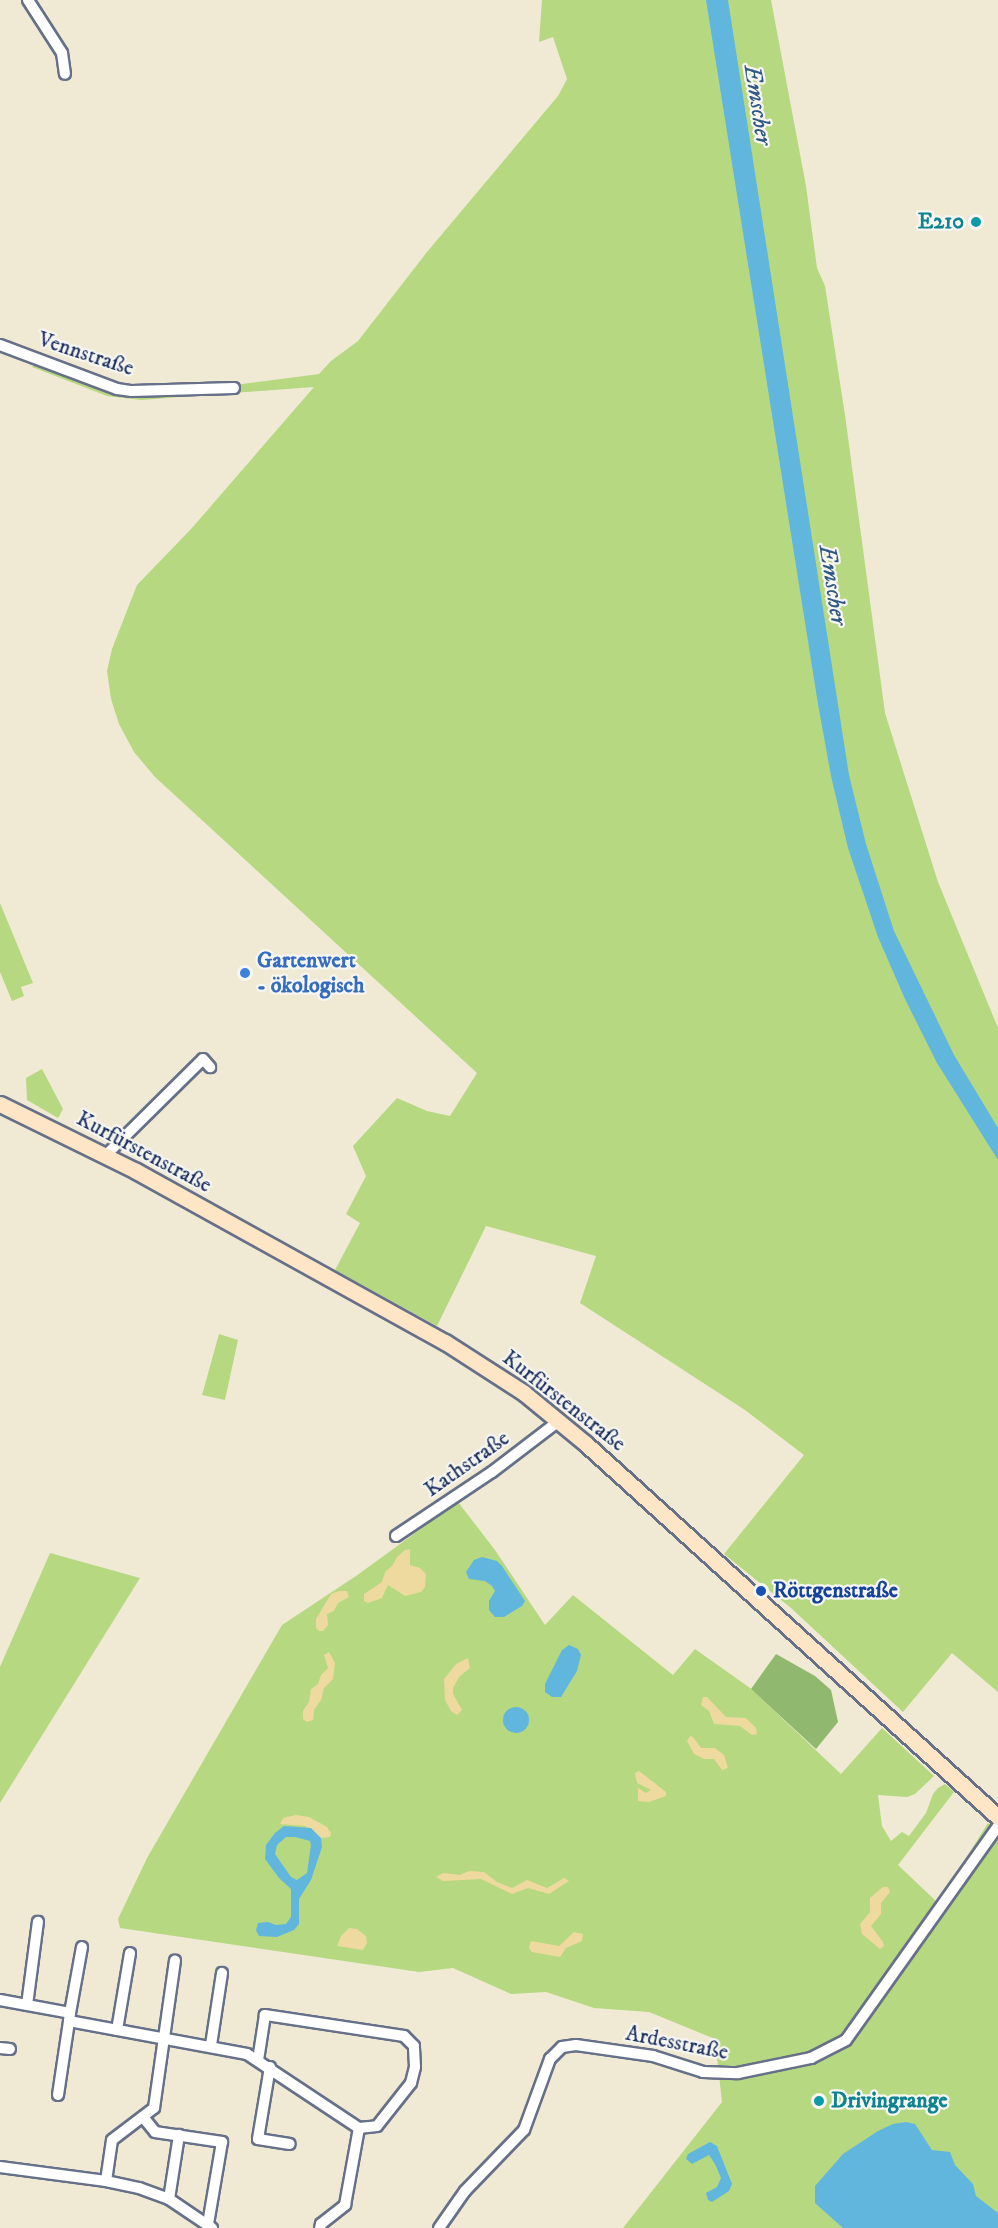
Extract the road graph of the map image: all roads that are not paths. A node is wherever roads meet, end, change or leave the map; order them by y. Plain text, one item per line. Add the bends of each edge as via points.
1 (28, 0) edge
2 (65, 74) dead end
3 (0, 345) edge
4 (234, 388) dead end
5 (210, 1067) dead end
6 (0, 1104) edge
7 (106, 1155) junction
8 (559, 1421) junction
9 (396, 1536) dead end
10 (998, 1816) edge
11 (998, 1826) edge
12 (38, 1922) dead end
13 (82, 1947) dead end
14 (130, 1953) dead end
15 (175, 1960) dead end
16 (222, 1973) dead end
17 (0, 2000) edge
18 (27, 2005) junction
19 (69, 2017) junction
20 (117, 2030) junction
21 (164, 2037) junction
22 (211, 2045) junction
23 (258, 2060) junction
24 (270, 2067) junction
25 (58, 2095) dead end
26 (143, 2117) junction
27 (359, 2127) junction
28 (179, 2135) junction
29 (290, 2144) dead end
30 (0, 2167) edge
31 (106, 2181) junction
32 (169, 2199) junction
33 (210, 2226) edge
34 (320, 2228) edge
35 (440, 2228) edge

1 - 2 street via 62,53
3 - 4 street, Vennstraße via 117,389
5 - 7 street via 203,1059
6 - 7 main road, Kurfürstenstraße
7 - 8 main road, Kurfürstenstraße via 459,1351
8 - 9 street, Kathstraße via 492,1472
8 - 10 main road, Kurfürstenstraße
11 - 35 street, Ardesstraße via 846,2040 811,2058 738,2073 703,2072 653,2056 576,2045 562,2047 550,2060 524,2130 465,2191
12 - 18 street
13 - 19 street
14 - 20 street
15 - 21 street
16 - 22 street
17 - 18 street
18 - 19 street
19 - 20 street
19 - 25 street
20 - 21 street
21 - 22 street
21 - 26 street via 154,2108
22 - 23 street
23 - 24 street
23 - 27 street via 265,2015 404,2036 414,2046 411,2083 377,2126
24 - 27 street
24 - 29 street via 258,2139
26 - 28 street via 155,2132
26 - 31 street via 112,2140
27 - 34 street via 345,2205
28 - 32 street
28 - 33 street via 222,2142
30 - 31 street
31 - 32 street
32 - 33 street

